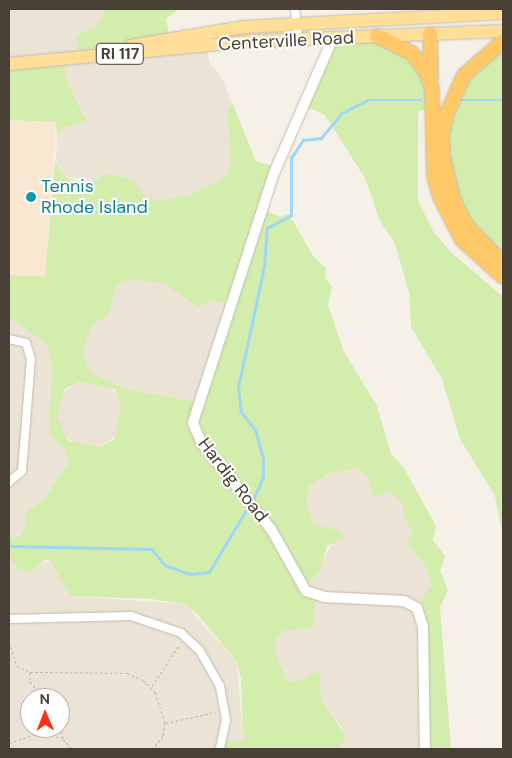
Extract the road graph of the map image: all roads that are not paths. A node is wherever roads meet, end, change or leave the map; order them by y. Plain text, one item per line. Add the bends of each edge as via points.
1 (295, 9) edge
2 (428, 12) edge
3 (503, 13) edge
4 (296, 22) junction
5 (503, 31) edge
6 (430, 34) junction
7 (377, 36) junction
8 (333, 38) junction
9 (298, 40) junction
10 (503, 42) edge
11 (70, 58) junction
12 (9, 64) edge
13 (432, 89) junction
14 (503, 264) edge
15 (503, 277) edge
16 (9, 339) edge
17 (9, 482) edge
18 (9, 619) edge
19 (220, 749) edge
20 (425, 749) edge

1 - 4 street
2 - 3 main road, Centerville Road / RI 117
2 - 4 main road, Centerville Road / RI 117
2 - 6 main road
4 - 9 street
4 - 11 main road, Centerville Road / RI 117 via 201,32
5 - 6 main road, Centerville Road / RI 117
6 - 7 main road, Centerville Road / RI 117
6 - 13 highway
7 - 8 main road, Centerville Road / RI 117
7 - 13 highway via 412,53
8 - 9 main road, Centerville Road / RI 117
8 - 20 street, Hardig Road via 282,150 195,410 198,436 254,506 306,591 319,597 404,600 417,608 423,627
9 - 11 main road, Centerville Road / RI 117
10 - 14 highway via 464,75 447,112 442,134 443,157 454,202 472,232
11 - 12 main road, Centerville Road / RI 117
13 - 15 highway via 432,154 440,197 462,240
16 - 17 street via 26,343 31,360 22,471 19,478
18 - 19 street via 131,616 163,624 186,636 211,666 225,713

